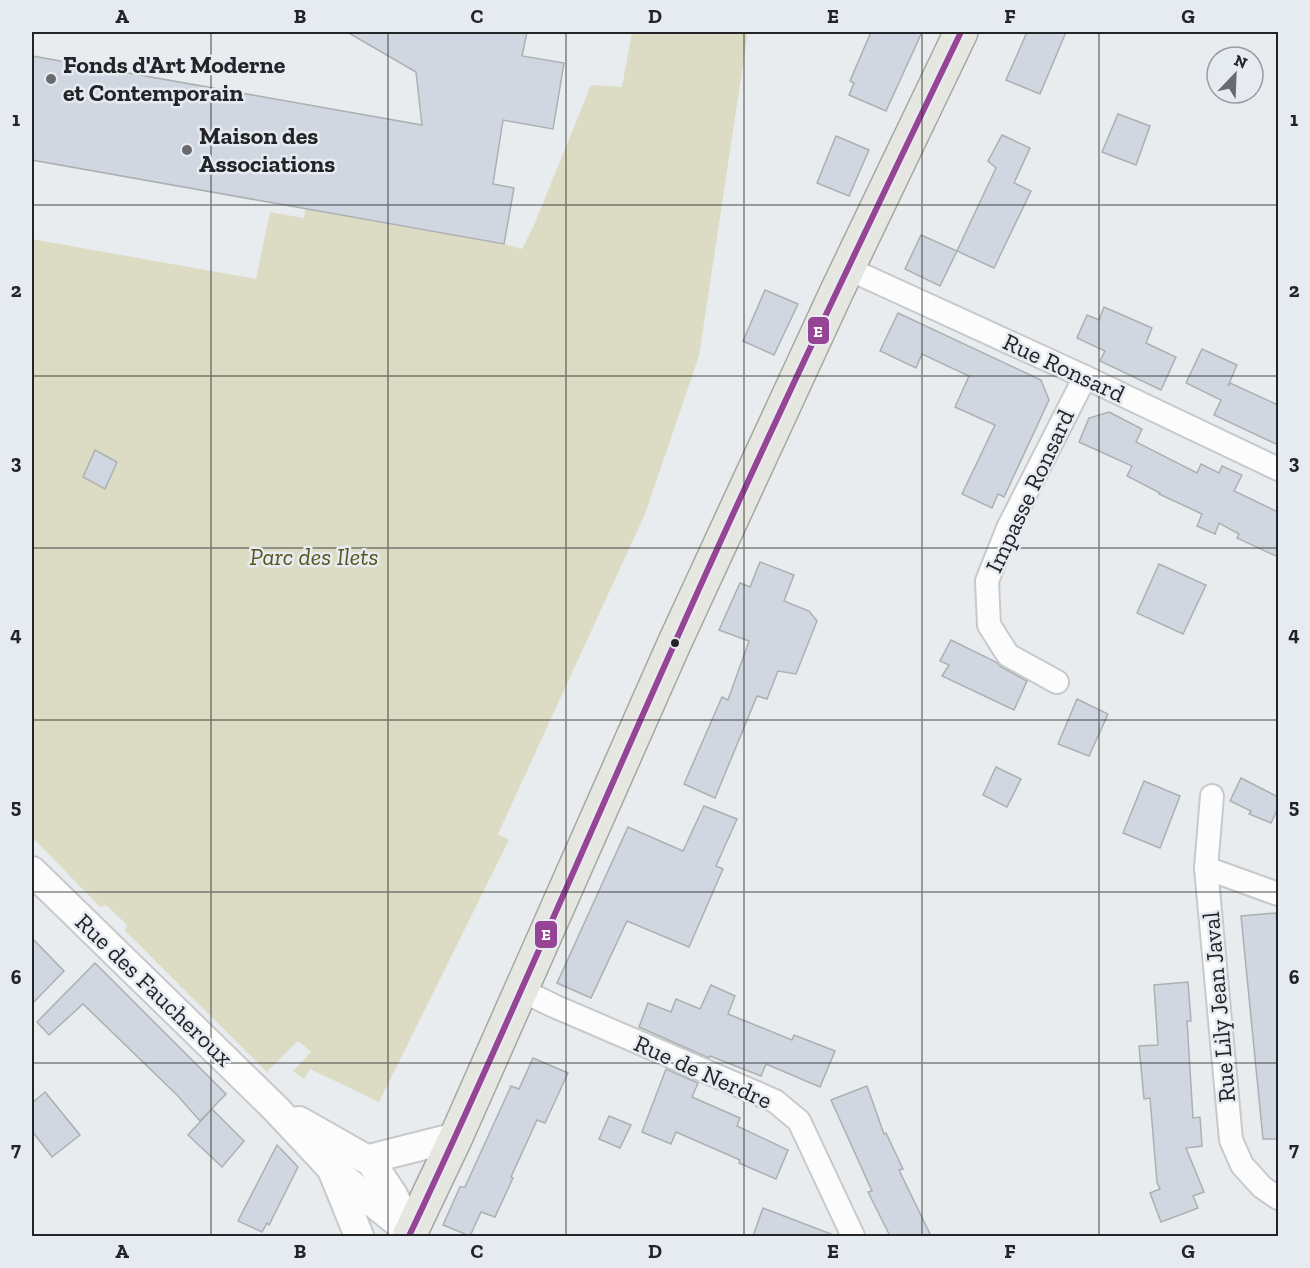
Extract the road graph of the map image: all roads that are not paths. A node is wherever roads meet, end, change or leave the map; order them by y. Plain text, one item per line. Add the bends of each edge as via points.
1 (961, 32) edge
2 (849, 269) junction
3 (1084, 377) junction
4 (1278, 469) edge
5 (1057, 682) dead end
6 (1212, 796) dead end
7 (1206, 868) junction
8 (32, 871) edge
9 (1278, 894) edge
10 (521, 990) junction
11 (276, 1108) junction
12 (456, 1137) junction
13 (369, 1159) junction
14 (333, 1170) junction
15 (1278, 1198) edge
16 (416, 1235) edge
17 (359, 1236) edge
18 (853, 1236) edge

1 - 2 main road
2 - 3 street, Rue Ronsard
2 - 10 main road via 674,644
3 - 4 street, Rue Ronsard
3 - 5 street, Impasse Ronsard via 1008,528 987,581 989,625 1008,655
6 - 7 street, Rue Lily Jean Javal
7 - 9 street
7 - 15 street, Rue Lily Jean Javal via 1231,1140 1242,1165
8 - 11 street, Rue des Faucheroux
10 - 12 main road
10 - 18 street, Rue de Nerdre via 776,1101 800,1121
11 - 13 street, Rue des Faucheroux
11 - 14 street, Rue des Faucheroux
12 - 13 street
12 - 16 main road
13 - 16 street, Rue des Faucheroux
14 - 16 street, Rue des Faucheroux
14 - 17 street, Rue des Faucheroux

